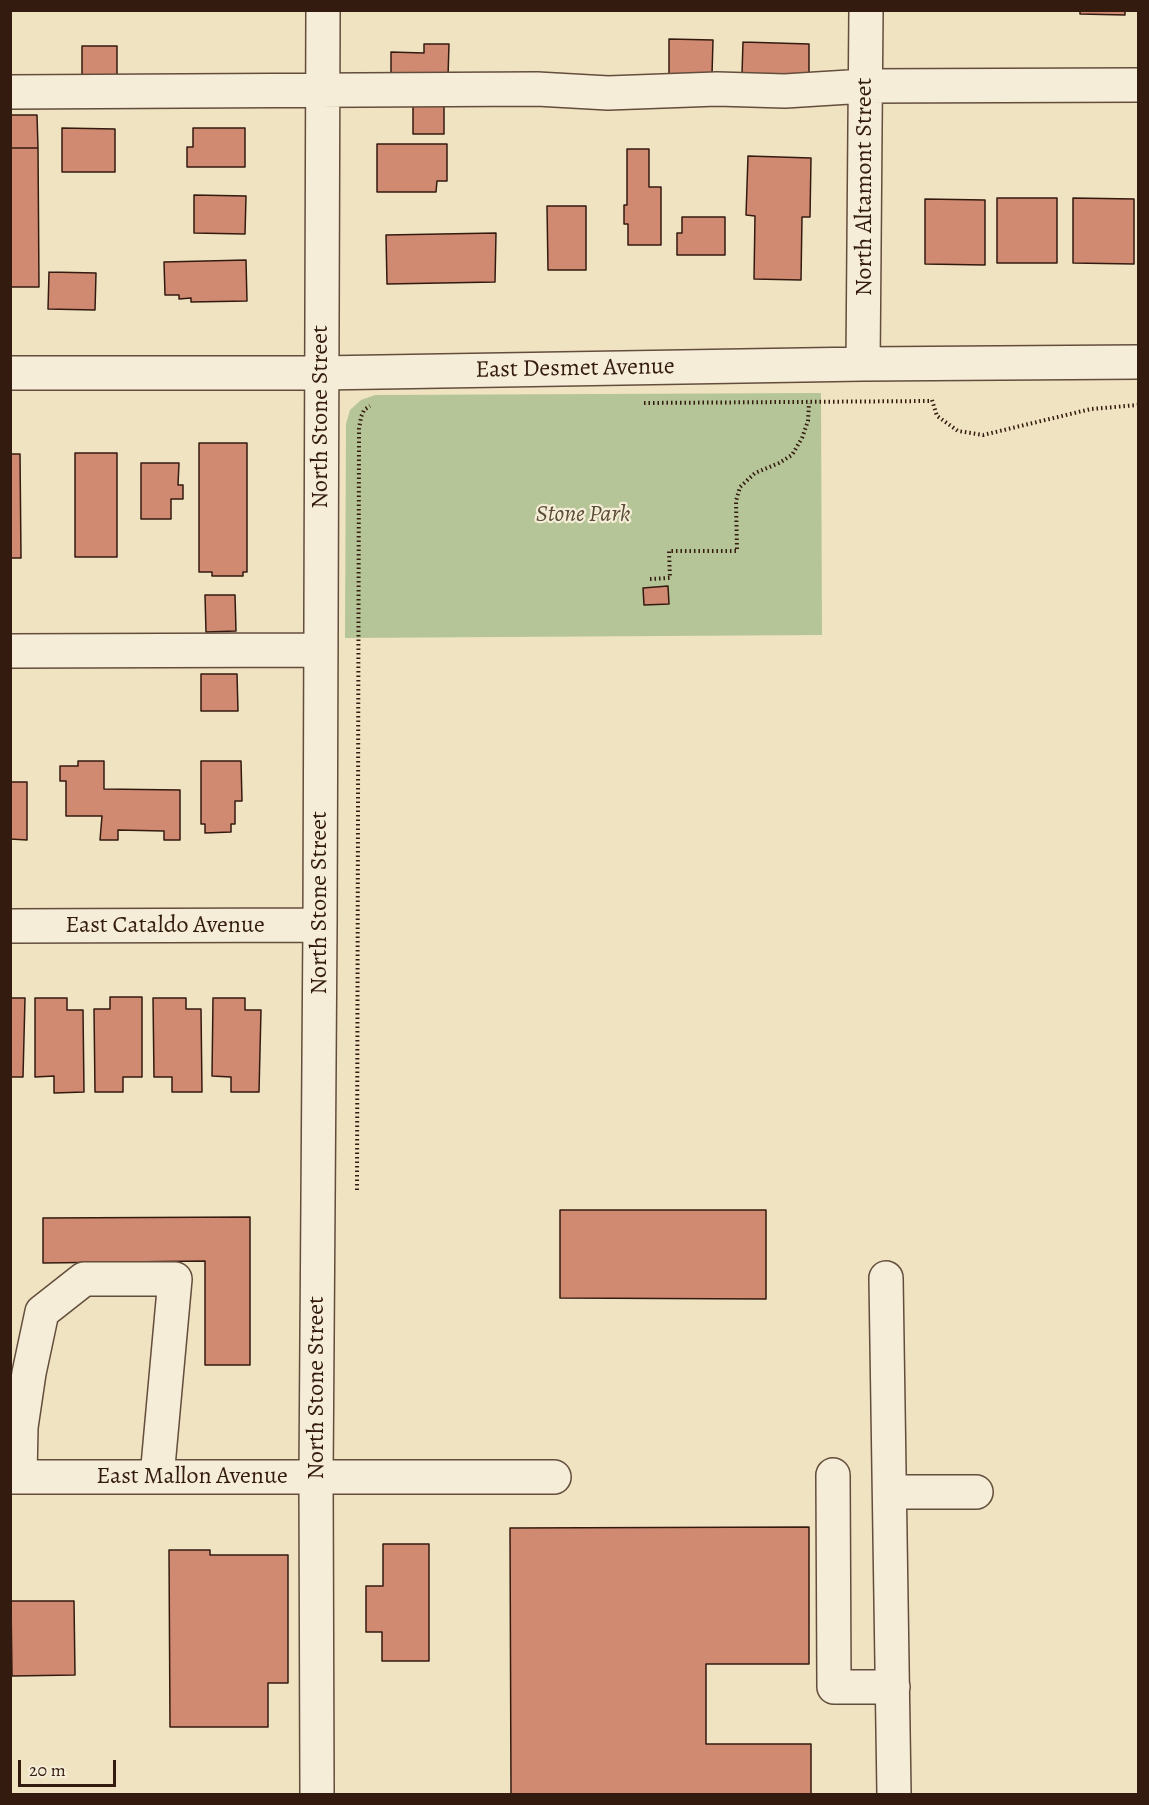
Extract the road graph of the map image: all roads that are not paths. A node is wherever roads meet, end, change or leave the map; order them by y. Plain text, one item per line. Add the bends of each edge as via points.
1 (323, 10) edge
2 (866, 10) edge
3 (1138, 85) edge
4 (865, 86) junction
5 (323, 91) junction
6 (10, 92) edge
7 (1138, 362) edge
8 (863, 364) junction
9 (10, 373) edge
10 (321, 373) junction
11 (321, 650) junction
12 (10, 651) edge
13 (320, 925) junction
14 (10, 926) edge
15 (886, 1278) dead end
16 (833, 1475) dead end
17 (316, 1476) junction
18 (15, 1477) edge
19 (157, 1477) junction
20 (554, 1477) dead end
21 (890, 1492) junction
22 (976, 1492) dead end
23 (893, 1687) junction
24 (317, 1794) edge
25 (894, 1794) edge

1 - 5 street, North Stone Street
2 - 4 street, North Altamont Street
3 - 4 street
4 - 5 street via 642,92
4 - 8 street, North Altamont Street
5 - 6 street
5 - 10 street, North Stone Street
7 - 8 street, East Desmet Avenue
8 - 10 street, East Desmet Avenue
9 - 10 street, East Desmet Avenue
10 - 11 street, North Stone Street
11 - 12 street
11 - 13 street, North Stone Street
13 - 14 street, East Cataldo Avenue
13 - 17 street, North Stone Street
15 - 21 street
16 - 23 street via 834,1687
17 - 19 street, East Mallon Avenue
17 - 20 street, East Mallon Avenue
17 - 24 street, North Stone Street
18 - 19 street, East Mallon Avenue
18 - 19 street via 42,1312 84,1280 175,1280
21 - 22 street
21 - 23 street
23 - 25 street

